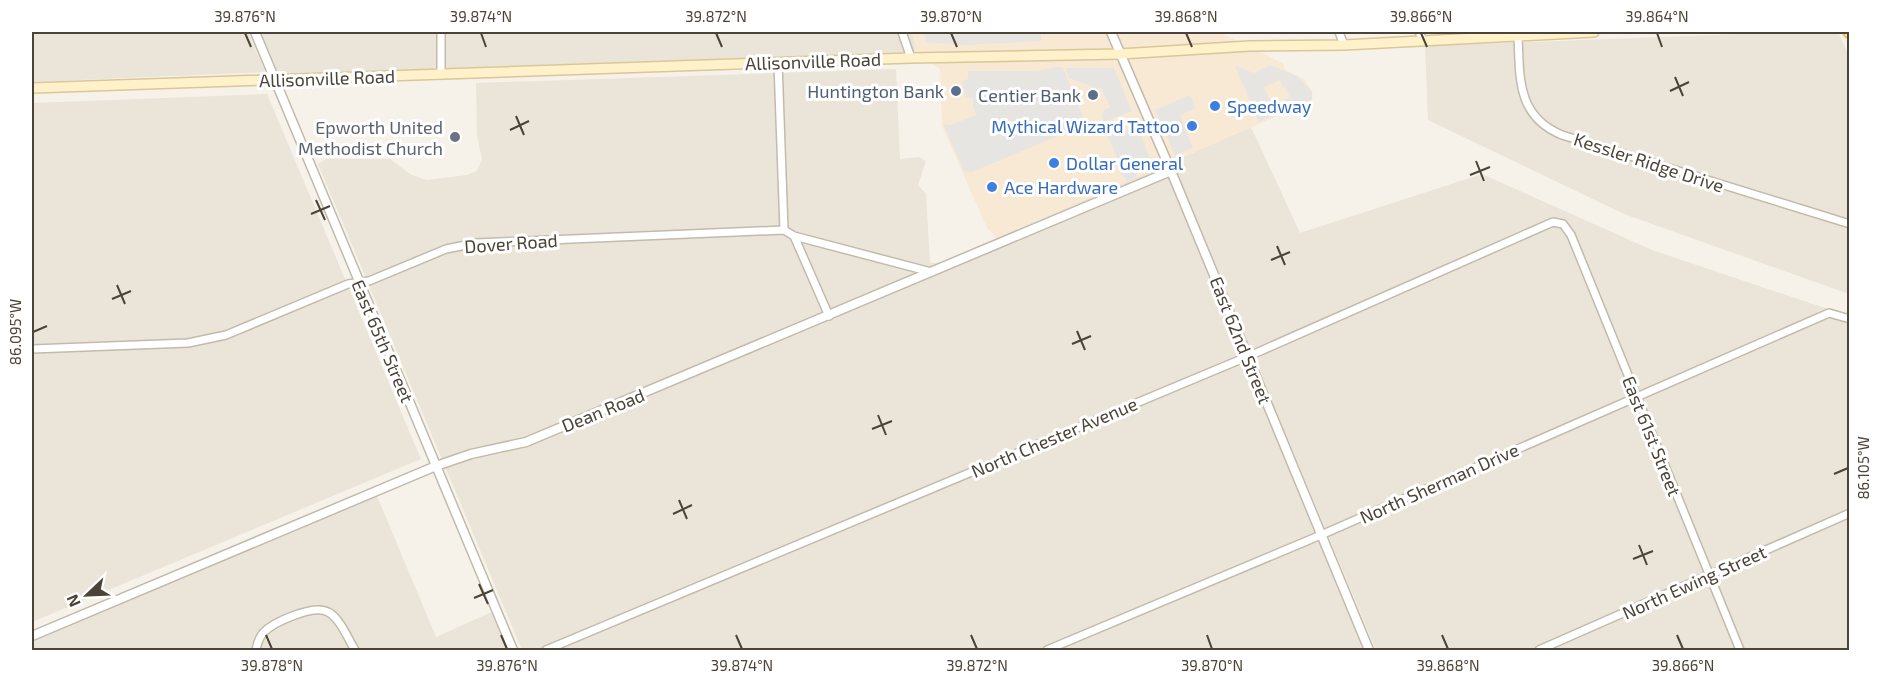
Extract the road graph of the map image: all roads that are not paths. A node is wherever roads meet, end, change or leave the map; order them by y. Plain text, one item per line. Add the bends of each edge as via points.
1 (255, 32) edge
2 (441, 32) edge
3 (902, 32) edge
4 (1111, 32) edge
5 (1339, 32) edge
6 (1553, 32) edge
7 (1594, 32) edge
8 (1518, 35) junction
9 (1421, 36) edge
10 (1344, 45) junction
11 (1120, 54) junction
12 (911, 58) junction
13 (778, 63) junction
14 (441, 74) junction
15 (275, 80) junction
16 (32, 88) edge
17 (1171, 171) junction
18 (1561, 223) joint
19 (1850, 224) edge
20 (784, 230) junction
21 (794, 236) junction
22 (931, 272) junction
23 (359, 282) junction
24 (829, 316) junction
25 (1850, 319) edge
26 (32, 349) edge
27 (1248, 356) junction
28 (1636, 397) junction
29 (436, 466) junction
30 (1850, 513) edge
31 (1321, 535) junction
32 (1709, 575) junction
33 (32, 636) edge
34 (256, 651) edge
35 (355, 651) edge
36 (513, 651) edge
37 (546, 651) edge
38 (1047, 651) edge
39 (1368, 651) edge
40 (1539, 651) edge
41 (1740, 651) edge

1 - 15 street, East 65th Street
2 - 14 street
3 - 12 street
4 - 11 street, East 62nd Street
5 - 10 street
6 - 7 main road, Allisonville Road
6 - 8 main road, Allisonville Road
8 - 9 main road, Allisonville Road
8 - 19 street, Kessler Ridge Drive via 1524,98 1534,116 1551,130
9 - 10 main road, Allisonville Road
10 - 11 main road, Allisonville Road
11 - 12 main road, Allisonville Road
11 - 17 street, East 62nd Street
12 - 13 main road, Allisonville Road
13 - 14 main road, Allisonville Road
13 - 20 street
14 - 15 main road, Allisonville Road
15 - 16 main road, Allisonville Road
15 - 23 street, East 65th Street
17 - 22 street, Dean Road
17 - 27 street, East 62nd Street
18 - 27 street, North Chester Avenue via 1543,226
18 - 28 street, East 61st Street via 1571,236
20 - 21 street
20 - 23 street, Dover Road via 471,243
21 - 22 street
21 - 24 street
22 - 24 street, Dean Road
23 - 26 street, Dover Road via 230,334 203,341
23 - 29 street, East 65th Street
24 - 29 street, Dean Road via 523,443
25 - 28 street, North Sherman Drive via 1829,312
27 - 31 street, East 62nd Street
27 - 37 street, North Chester Avenue
28 - 31 street, North Sherman Drive
28 - 32 street, East 61st Street
29 - 33 street, Dean Road
29 - 36 street, East 65th Street
30 - 32 street, North Ewing Street
31 - 38 street, North Sherman Drive
31 - 39 street, East 62nd Street
32 - 40 street, North Ewing Street
32 - 41 street, East 61st Street
34 - 35 street via 261,636 269,628 317,609 333,615

